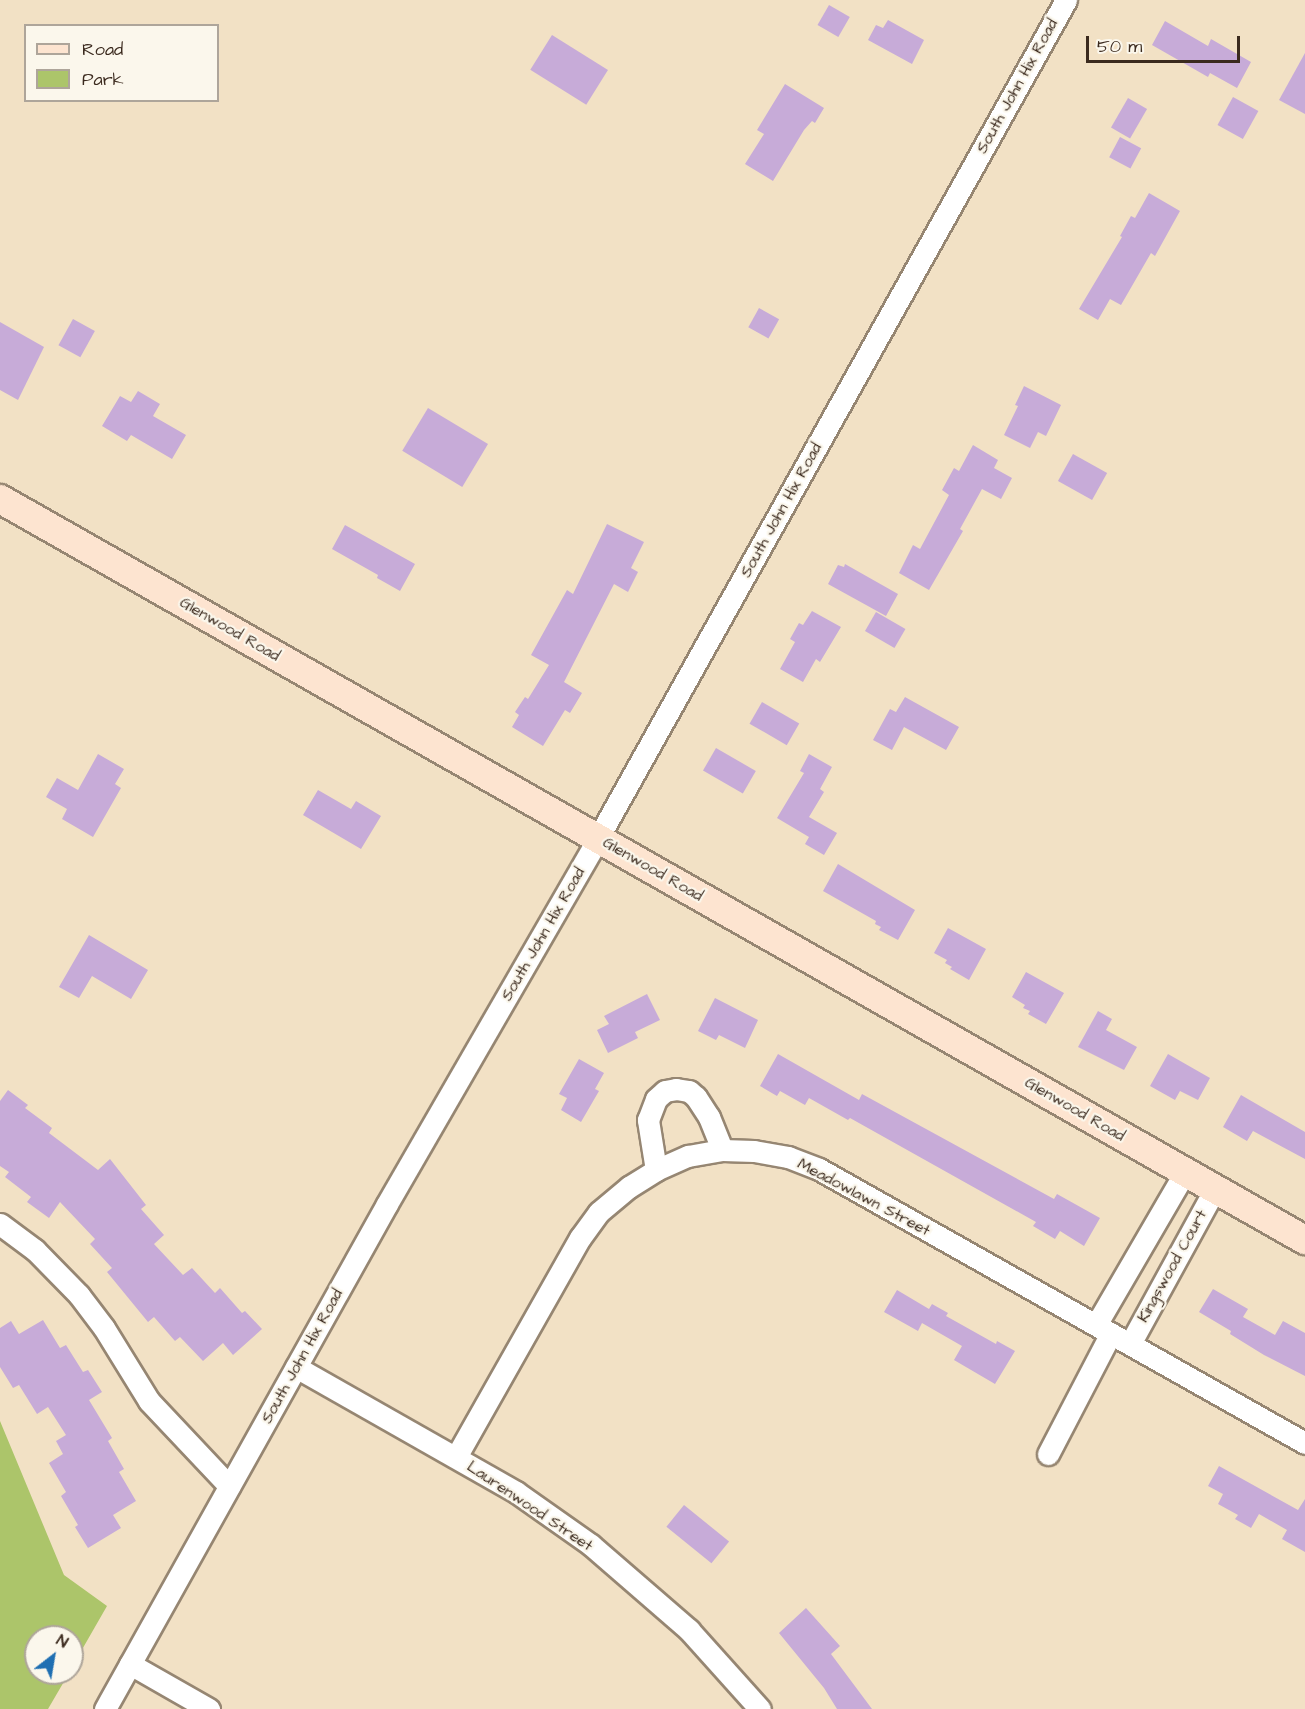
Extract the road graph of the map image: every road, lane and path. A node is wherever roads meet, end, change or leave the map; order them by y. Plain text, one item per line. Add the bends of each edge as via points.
1 (1066, 0) edge
2 (0, 499) edge
3 (598, 838) junction
4 (722, 1150) junction
5 (656, 1170) junction
6 (1185, 1172) junction
7 (1215, 1189) junction
8 (0, 1224) edge
9 (1305, 1239) edge
10 (1103, 1329) junction
11 (1130, 1344) junction
12 (296, 1367) junction
13 (1305, 1443) edge
14 (1048, 1454) dead end
15 (456, 1456) junction
16 (229, 1485) junction
17 (130, 1664) junction
18 (105, 1709) edge
19 (209, 1709) edge
20 (760, 1709) edge

1 - 3 street, South John Hix Road
2 - 3 street, Glenwood Road
3 - 6 street, Glenwood Road
3 - 12 street, South John Hix Road
4 - 5 street, Meadowlawn Street via 688,1156
4 - 5 street via 696,1097 688,1091 665,1091 656,1099 648,1120
4 - 10 street, Meadowlawn Street via 788,1157 819,1169
5 - 15 street, Meadowlawn Street via 606,1205 586,1229
6 - 7 street, Glenwood Road
6 - 10 street
7 - 9 street, Glenwood Road
7 - 11 street, Kingswood Court
8 - 16 street via 35,1250 79,1295 149,1401
10 - 11 street, Meadowlawn Street
10 - 14 street
11 - 13 street, Meadowlawn Street
12 - 15 street, Laurenwood Street
12 - 16 street, South John Hix Road
15 - 20 street, Laurenwood Street via 555,1518 626,1574 689,1630
16 - 17 street, South John Hix Road
17 - 18 street, South John Hix Road
17 - 19 street

